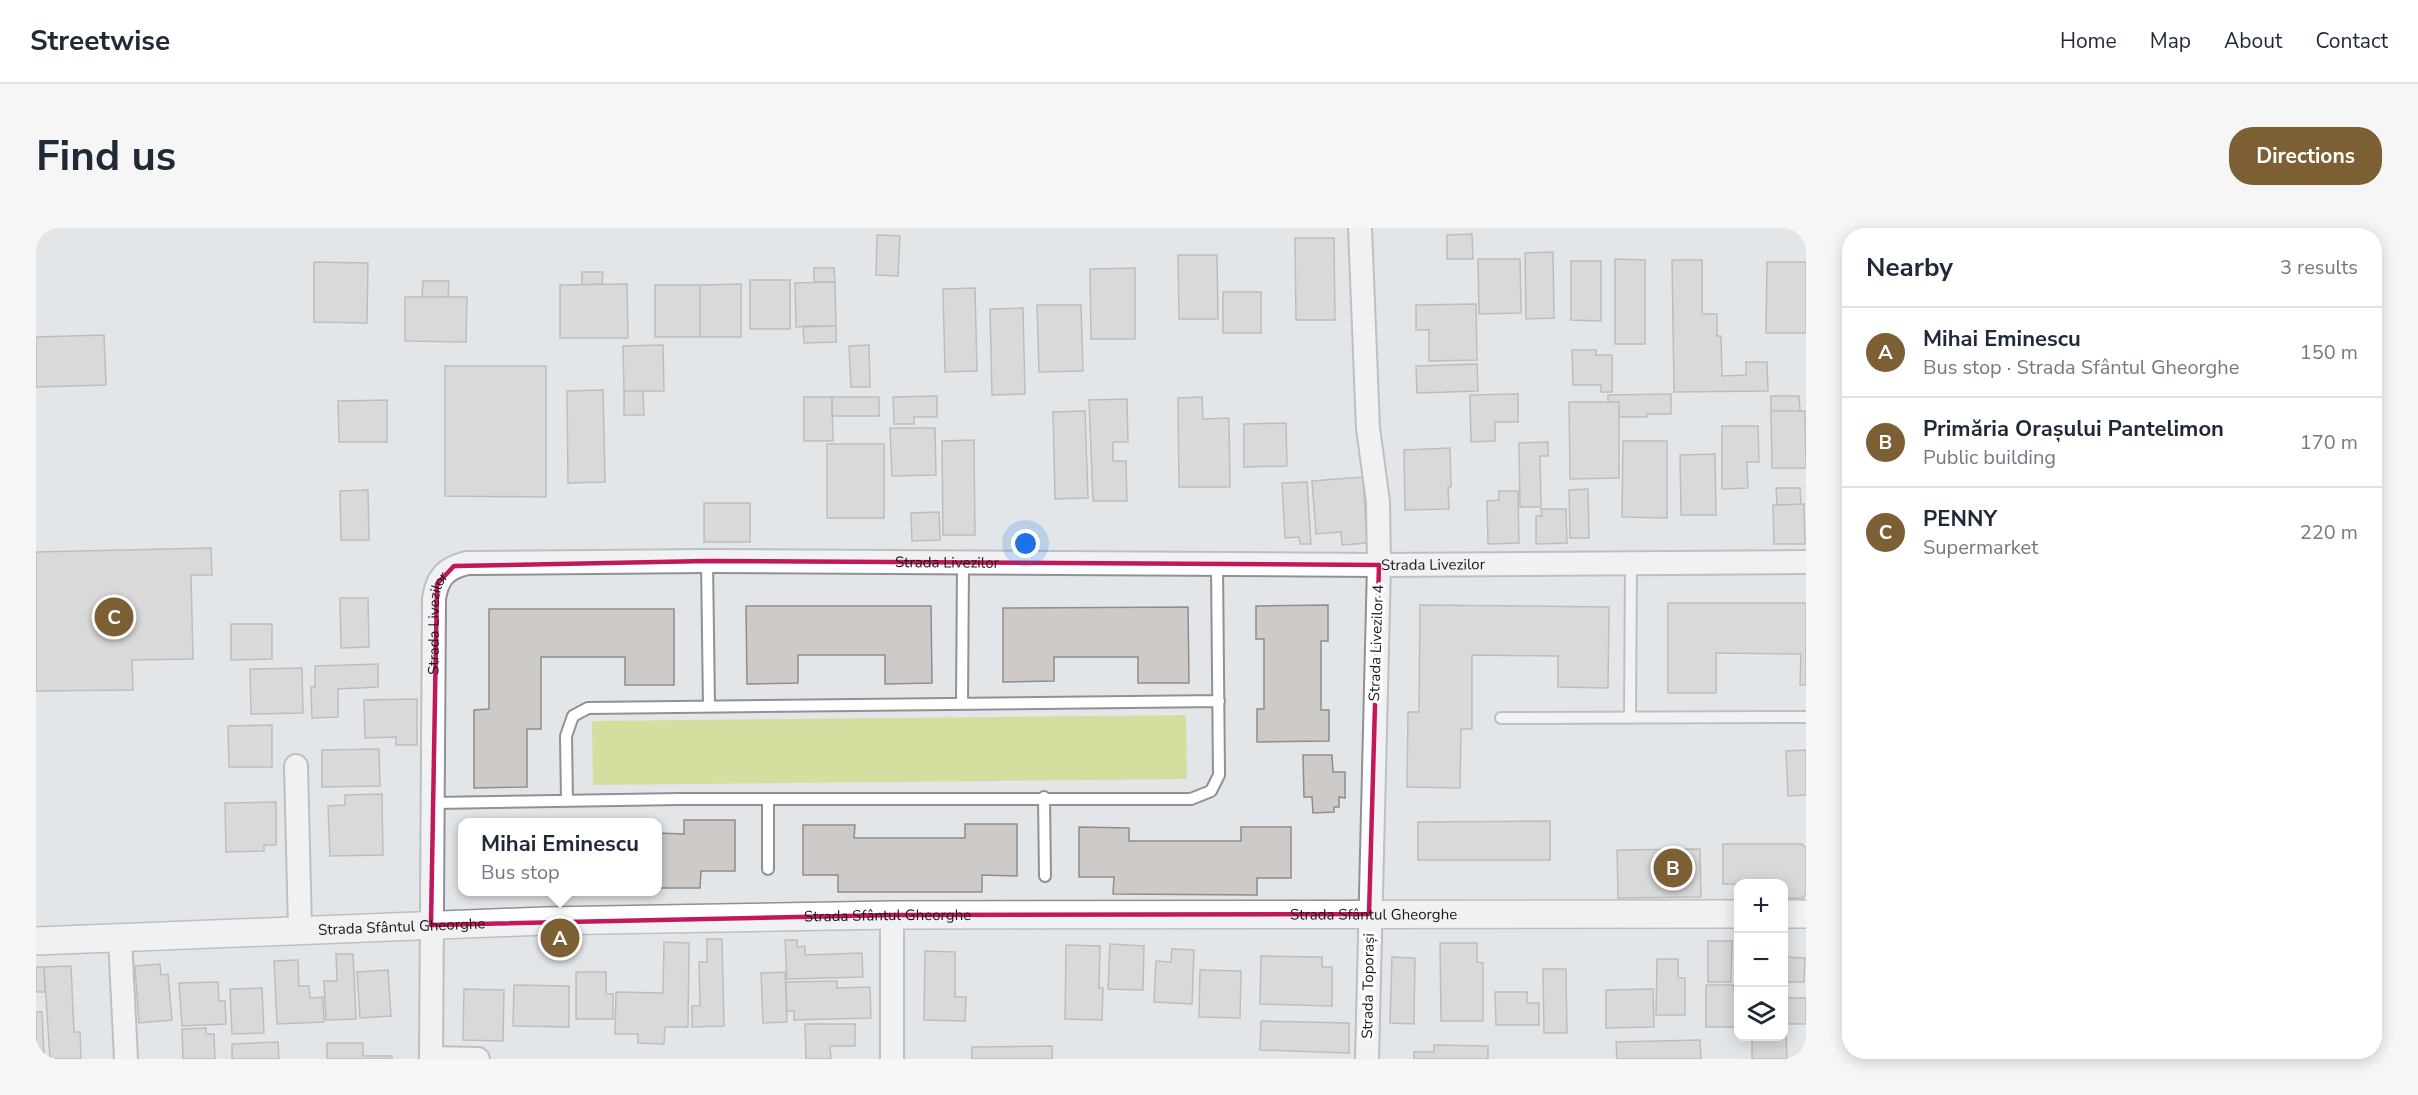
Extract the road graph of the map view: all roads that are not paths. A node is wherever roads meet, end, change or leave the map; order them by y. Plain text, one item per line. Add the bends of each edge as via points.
1 (1360, 228) edge
2 (707, 561) junction
3 (1806, 562) edge
4 (1631, 563) junction
5 (963, 564) junction
6 (1217, 566) junction
7 (1378, 566) junction
8 (1219, 701) junction
9 (962, 704) junction
10 (709, 707) junction
11 (1806, 717) edge
12 (1502, 718) dead end
13 (1630, 718) junction
14 (296, 766) dead end
15 (1044, 797) junction
16 (768, 798) junction
17 (567, 800) junction
18 (434, 802) junction
19 (768, 869) dead end
20 (1045, 876) dead end
21 (1369, 914) junction
22 (1734, 914) edge
23 (1788, 914) edge
24 (1806, 914) edge
25 (892, 915) junction
26 (431, 925) junction
27 (300, 930) junction
28 (120, 938) junction
29 (36, 941) edge
30 (126, 1059) edge
31 (431, 1059) edge
32 (478, 1059) edge
33 (892, 1059) edge
34 (1367, 1059) edge

1 - 7 street, Strada Livezilor 4 via 1368,428 1378,502
2 - 5 street, Strada Livezilor
2 - 10 lane
2 - 18 street, Strada Livezilor via 467,562 443,573 434,599
3 - 4 street, Strada Livezilor
4 - 7 street, Strada Livezilor
4 - 13 lane
5 - 6 street, Strada Livezilor
5 - 9 lane
6 - 7 street, Strada Livezilor
6 - 8 lane
7 - 21 street, Strada Livezilor 4
8 - 9 lane
8 - 15 lane via 1219,774 1211,791 1191,799
9 - 10 lane
10 - 17 lane via 588,708 573,716 566,736
11 - 13 lane
12 - 13 lane
14 - 27 street
15 - 16 lane
15 - 20 lane
16 - 17 lane
16 - 19 lane
17 - 18 lane
18 - 26 street, Strada Livezilor
21 - 22 street, Strada Sfântul Gheorghe
21 - 25 street, Strada Sfântul Gheorghe
21 - 34 street, Strada Toporași
23 - 24 street
25 - 26 street, Strada Sfântul Gheorghe
25 - 33 street
26 - 27 street, Strada Sfântul Gheorghe
26 - 31 street, Strada Livezilor
27 - 28 street, Strada Sfântul Gheorghe
28 - 29 street, Strada Sfântul Gheorghe
28 - 30 street
31 - 32 street

